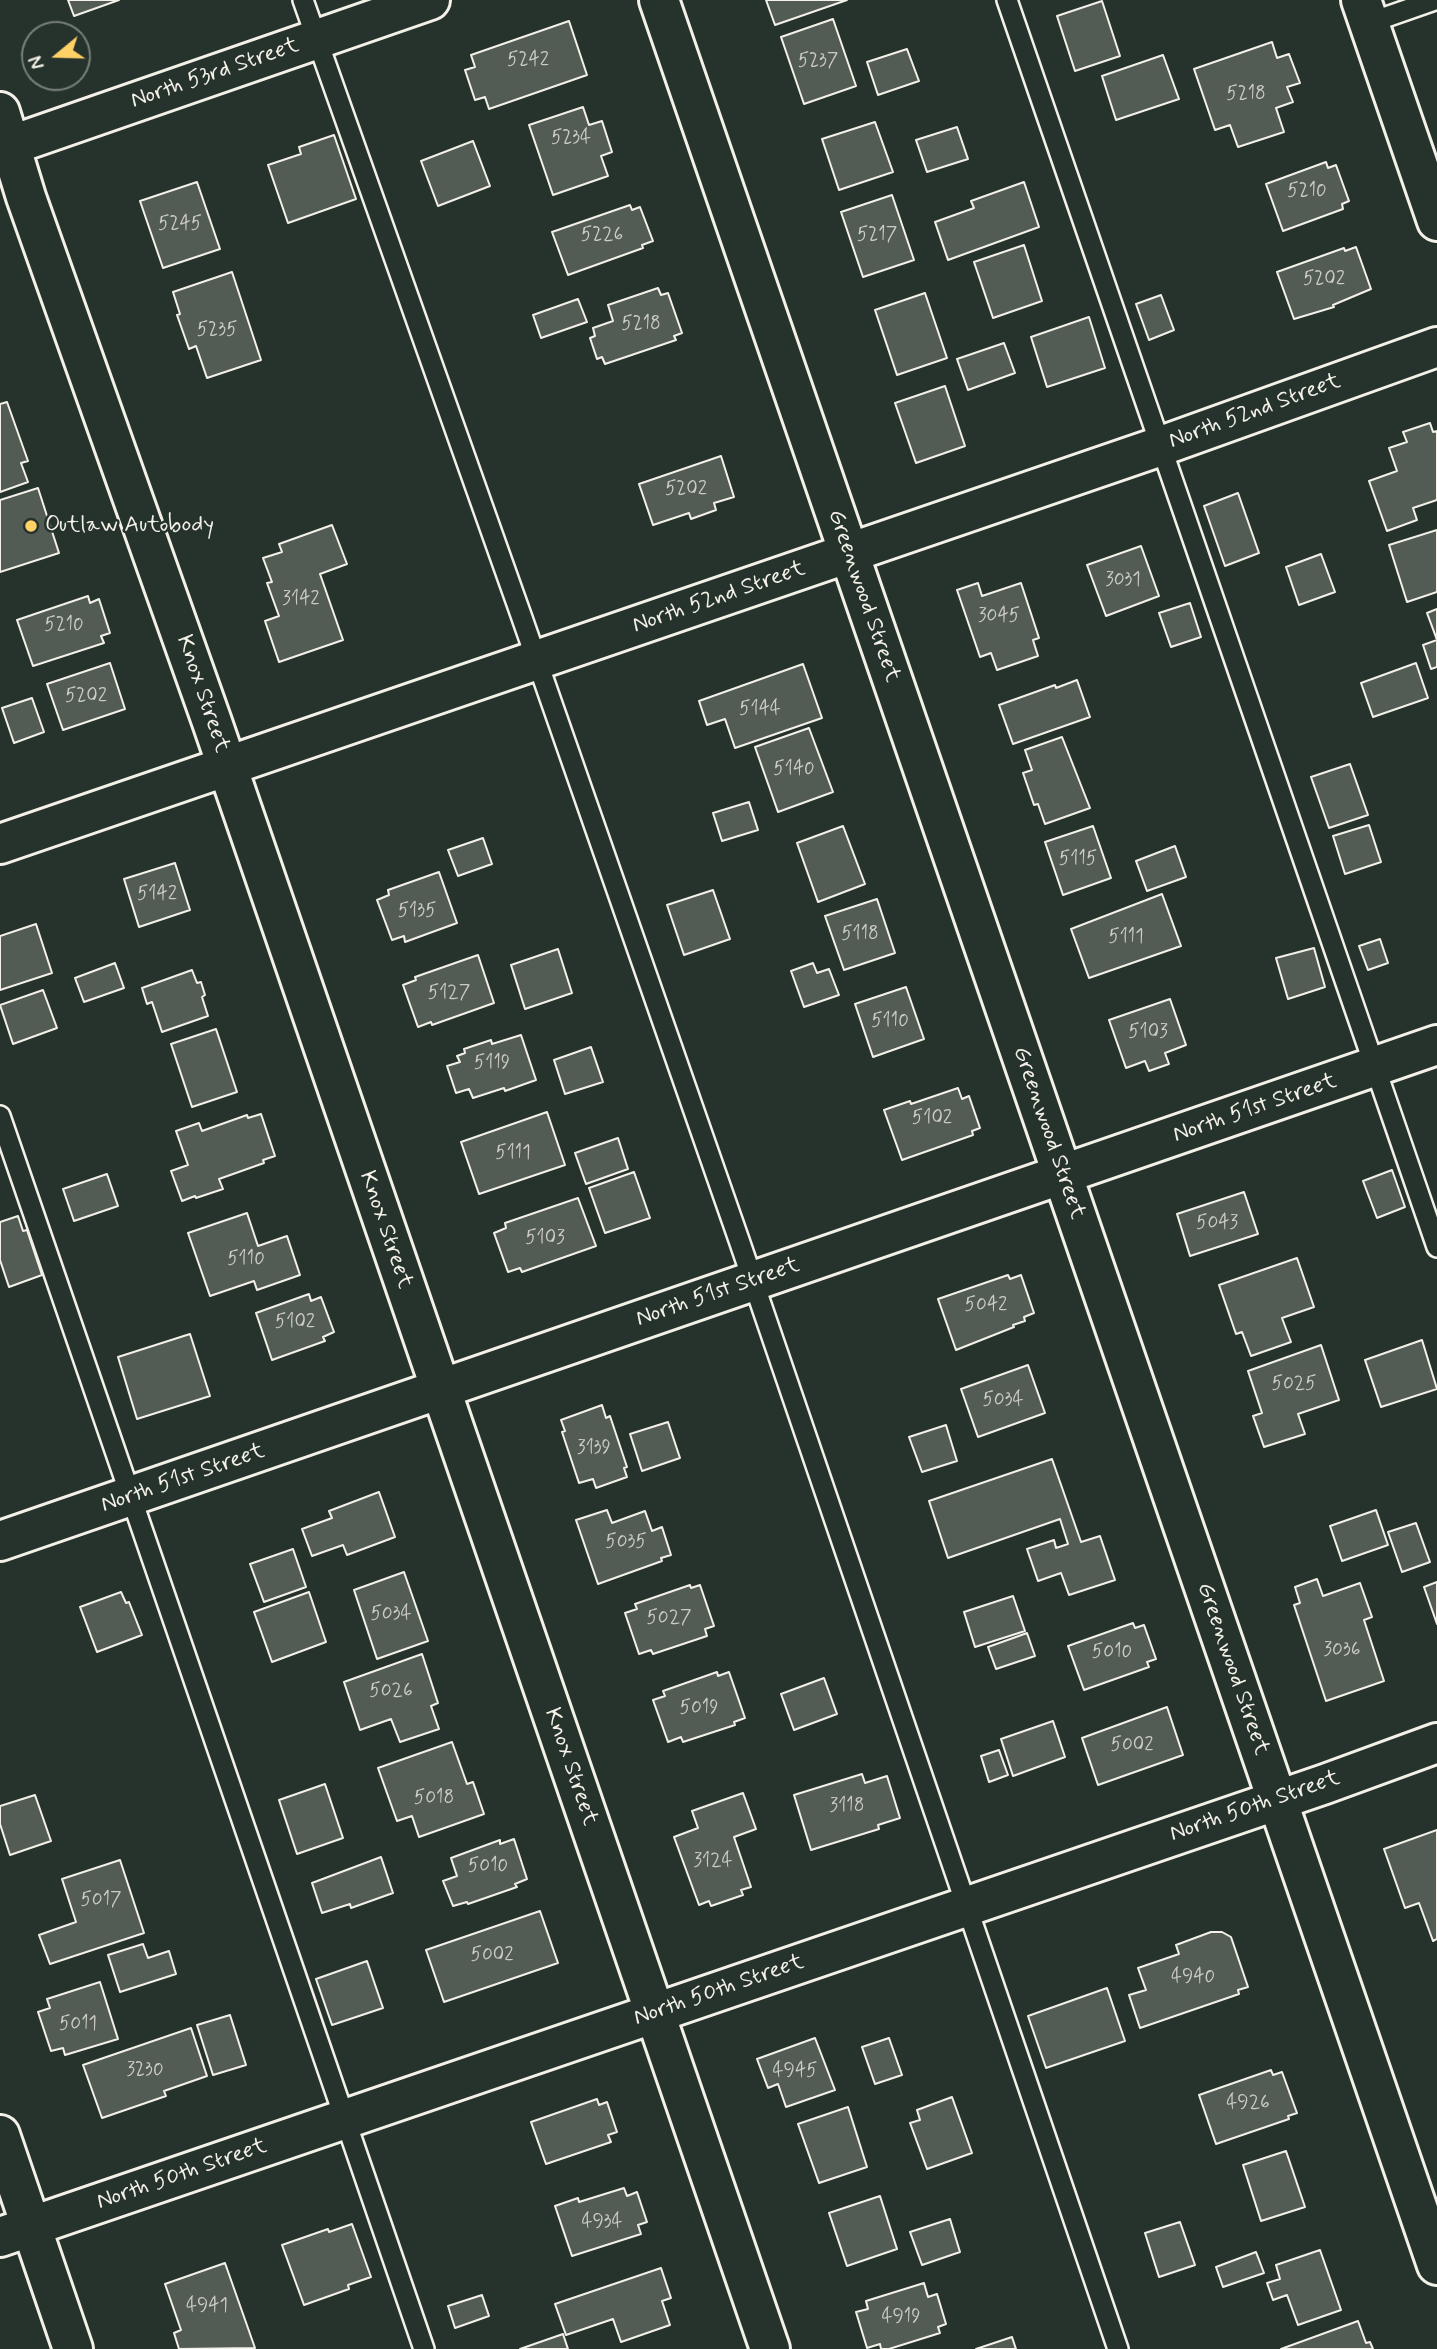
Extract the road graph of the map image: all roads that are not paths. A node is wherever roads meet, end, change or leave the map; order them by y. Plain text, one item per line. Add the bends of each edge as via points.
1 (303, 0) edge
2 (430, 0) edge
3 (659, 0) edge
4 (1007, 0) edge
5 (1436, 0) edge
6 (1365, 12) edge
7 (316, 38) junction
8 (4, 135) edge
9 (1437, 221) edge
10 (1437, 347) edge
11 (1161, 446) junction
12 (848, 554) junction
13 (537, 661) junction
14 (228, 768) junction
15 (0, 844) edge
16 (1437, 1045) edge
17 (1375, 1068) junction
18 (0, 1116) edge
19 (1062, 1175) junction
20 (1437, 1247) edge
21 (753, 1281) junction
22 (439, 1389) junction
23 (131, 1498) junction
24 (0, 1541) edge
25 (1437, 1743) edge
26 (1278, 1800) junction
27 (966, 1906) junction
28 (655, 2013) junction
29 (345, 2120) junction
30 (0, 2135) edge
31 (16, 2232) edge
32 (1437, 2265) edge
33 (74, 2349) edge
34 (424, 2349) edge
35 (770, 2349) edge
36 (1118, 2349) edge

1 - 7 lane
2 - 7 street, North 53rd Street
3 - 12 street, Greenwood Street
4 - 11 lane
5 - 6 lane
6 - 9 street
7 - 8 street, North 53rd Street
7 - 13 lane
8 - 14 street, Knox Street
10 - 11 street, North 52nd Street
11 - 12 street, North 52nd Street
11 - 17 lane
12 - 13 street, North 52nd Street
12 - 19 street, Greenwood Street
13 - 14 street, North 52nd Street
13 - 21 lane
14 - 15 street, North 52nd Street
14 - 22 street, Knox Street
16 - 17 street, North 51st Street
17 - 19 street, North 51st Street
17 - 20 lane
18 - 23 lane
19 - 21 street, North 51st Street
19 - 26 street, Greenwood Street
21 - 22 street, North 51st Street
21 - 27 lane
22 - 23 street, North 51st Street
22 - 28 street, Knox Street
23 - 24 street, North 51st Street
23 - 29 lane
25 - 26 street, North 50th Street
26 - 27 street, North 50th Street
26 - 32 street, Greenwood Street
27 - 28 street, North 50th Street
27 - 36 lane
28 - 29 street, North 50th Street
28 - 35 street, Knox Street
29 - 31 street, North 50th Street
29 - 34 lane
30 - 31 street
31 - 33 street

